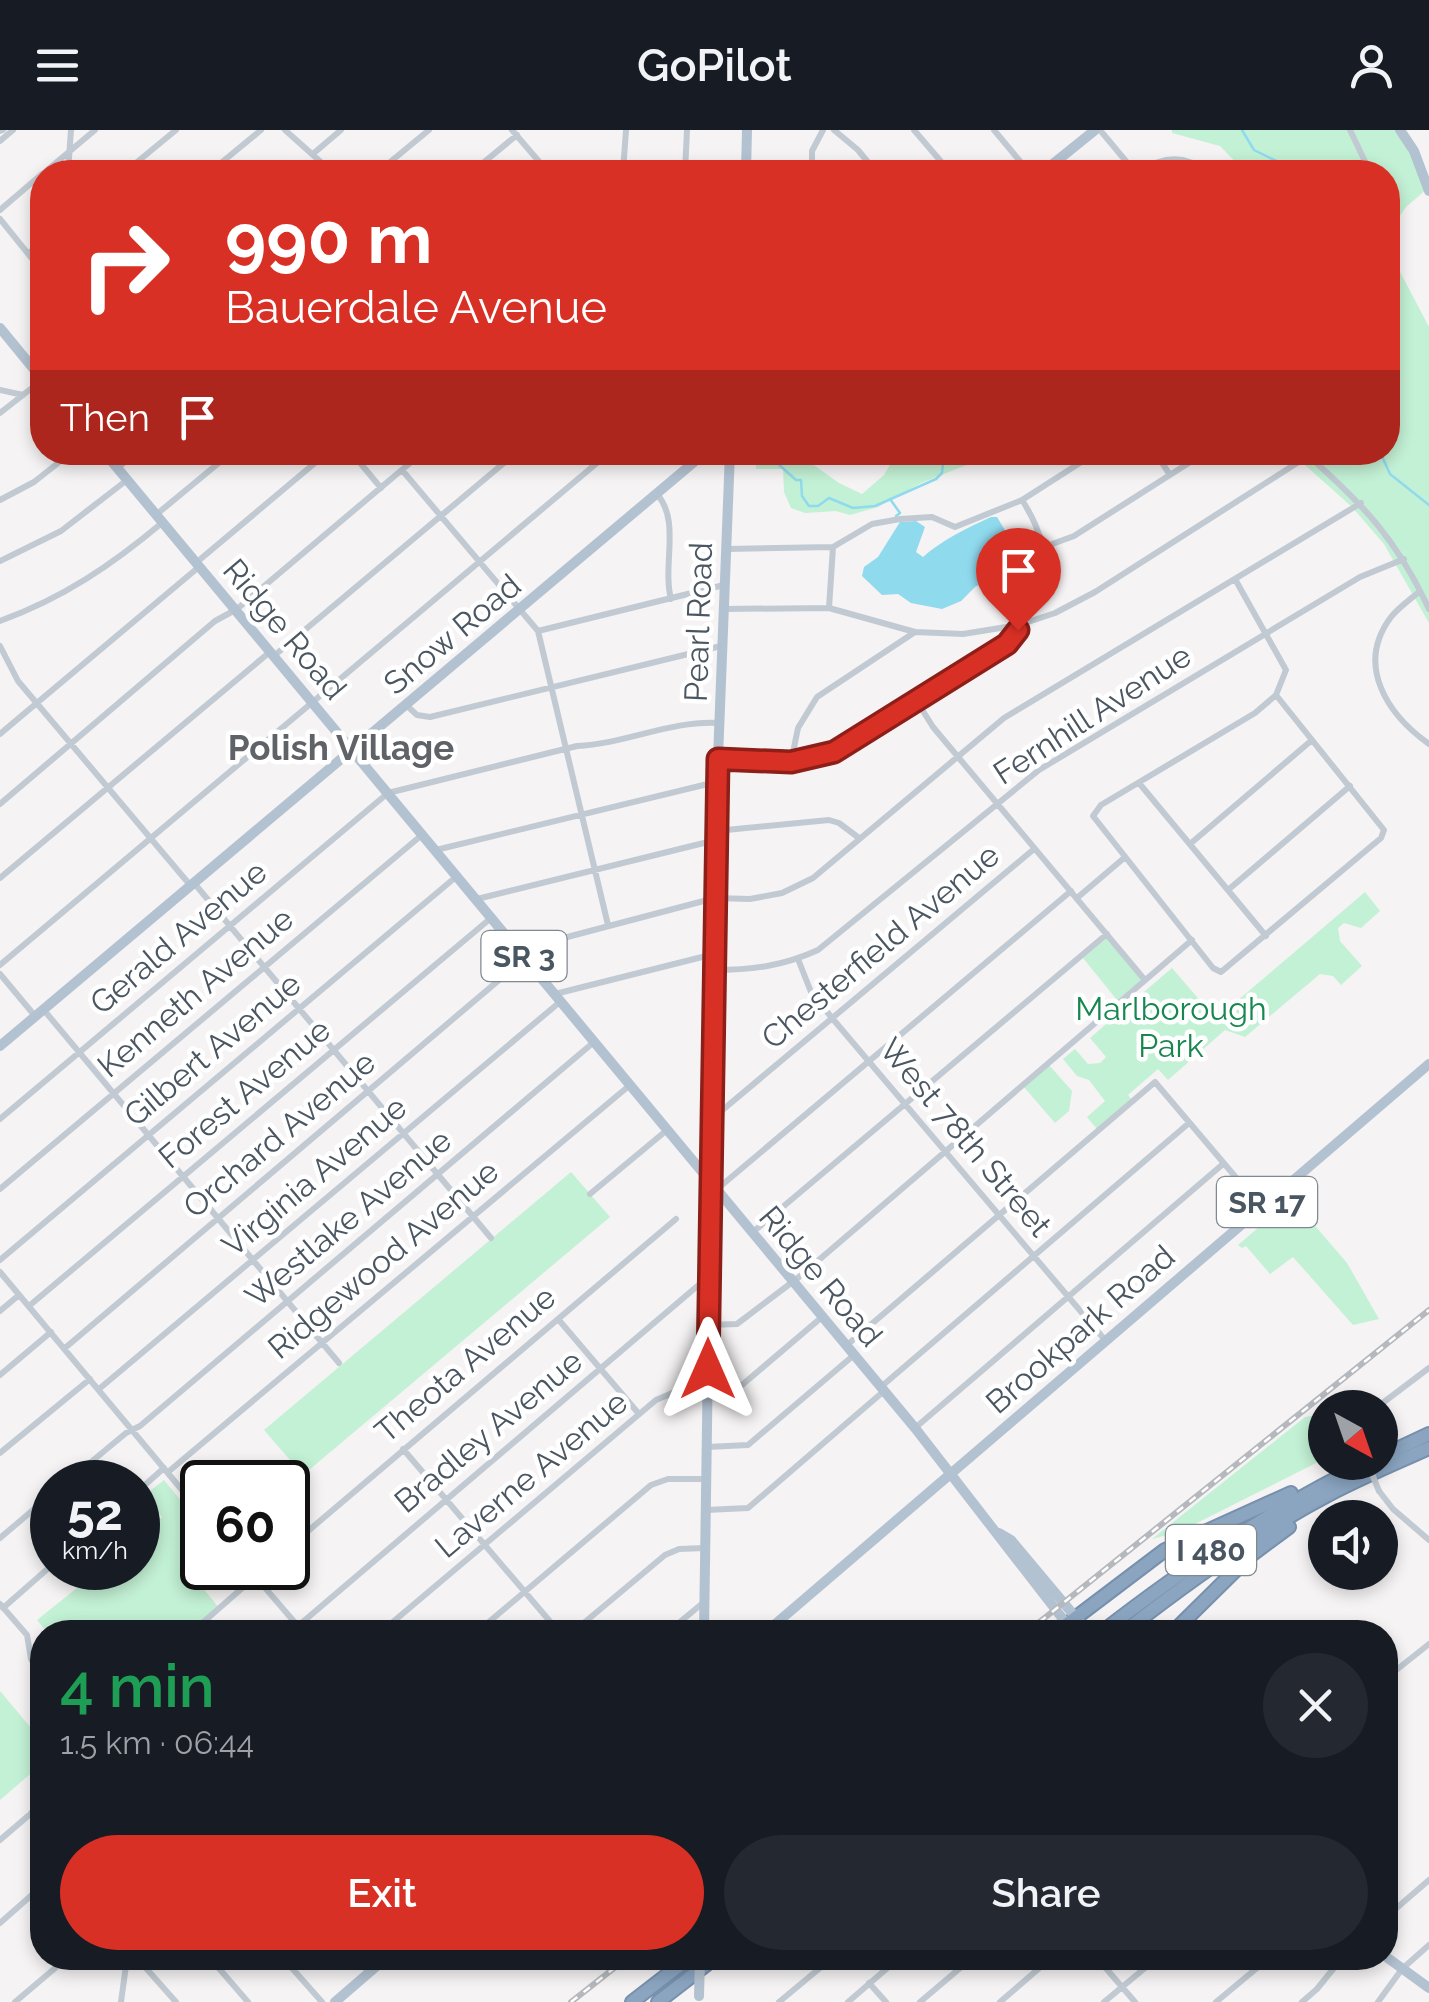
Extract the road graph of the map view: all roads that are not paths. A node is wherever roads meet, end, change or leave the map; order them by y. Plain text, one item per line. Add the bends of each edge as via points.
1 (12, 130) edge
2 (71, 130) edge
3 (96, 130) edge
4 (176, 130) edge
5 (261, 130) edge
6 (285, 130) edge
7 (341, 130) edge
8 (429, 130) edge
9 (626, 130) edge
10 (688, 130) edge
11 (748, 130) edge
12 (811, 130) edge
13 (823, 130) edge
14 (834, 130) edge
15 (914, 130) edge
16 (994, 130) edge
17 (1350, 130) edge
18 (1400, 130) edge
19 (1092, 131) edge
20 (515, 133) edge
21 (0, 140) edge
22 (815, 142) junction
23 (70, 152) junction
24 (314, 153) junction
25 (60, 160) edge
26 (69, 160) edge
27 (140, 160) edge
28 (225, 160) edge
29 (321, 160) edge
30 (393, 160) edge
31 (485, 160) edge
32 (538, 160) edge
33 (624, 160) edge
34 (686, 160) edge
35 (747, 160) edge
36 (813, 160) edge
37 (866, 160) edge
38 (940, 160) edge
39 (1020, 160) edge
40 (1057, 160) edge
41 (1124, 160) edge
42 (1364, 160) edge
43 (30, 185) edge
44 (1429, 191) edge
45 (0, 210) edge
46 (0, 218) edge
47 (29, 254) edge
48 (0, 328) edge
49 (30, 364) edge
50 (0, 390) edge
51 (30, 390) edge
52 (24, 395) junction
53 (0, 413) edge
54 (56, 465) edge
55 (115, 465) edge
56 (121, 465) edge
57 (218, 465) edge
58 (313, 465) edge
59 (362, 465) edge
60 (408, 465) edge
61 (502, 465) edge
62 (595, 465) edge
63 (691, 465) edge
64 (729, 465) edge
65 (1077, 465) edge
66 (1163, 465) edge
67 (1186, 465) edge
68 (1289, 465) edge
69 (1318, 465) edge
70 (118, 468) junction
71 (402, 470) junction
72 (1170, 475) junction
73 (127, 480) junction
74 (381, 488) junction
75 (657, 493) junction
76 (0, 500) edge
77 (1022, 500) junction
78 (1361, 504) junction
79 (440, 517) junction
80 (160, 518) junction
81 (833, 547) junction
82 (1044, 547) junction
83 (726, 550) junction
84 (1404, 559) junction
85 (0, 562) edge
86 (478, 563) junction
87 (199, 564) junction
88 (1234, 579) junction
89 (724, 586) junction
90 (1420, 591) junction
91 (671, 598) junction
92 (829, 608) junction
93 (236, 609) junction
94 (519, 609) junction
95 (722, 609) junction
96 (1429, 609) edge
97 (0, 621) edge
98 (1019, 625) junction
99 (538, 631) junction
100 (915, 632) junction
101 (1267, 633) junction
102 (0, 646) edge
103 (722, 646) junction
104 (273, 653) junction
105 (552, 688) junction
106 (1276, 695) junction
107 (916, 700) junction
108 (313, 702) junction
109 (36, 704) junction
110 (406, 704) junction
111 (719, 723) junction
112 (0, 734) edge
113 (1312, 740) junction
114 (71, 744) junction
115 (1429, 744) edge
116 (352, 748) junction
117 (565, 749) junction
118 (958, 756) junction
119 (718, 759) junction
120 (791, 762) junction
121 (717, 782) junction
122 (1139, 782) junction
123 (1350, 786) junction
124 (107, 788) junction
125 (388, 793) junction
126 (997, 803) junction
127 (0, 804) edge
128 (582, 814) junction
129 (422, 834) junction
130 (716, 836) junction
131 (150, 838) junction
132 (860, 838) junction
133 (1190, 844) junction
134 (1034, 848) junction
135 (436, 850) junction
136 (1124, 858) junction
137 (594, 870) junction
138 (457, 876) junction
139 (0, 878) edge
140 (192, 884) junction
141 (1228, 890) junction
142 (1074, 895) junction
143 (715, 898) junction
144 (476, 899) junction
145 (491, 918) junction
146 (608, 925) junction
147 (230, 926) junction
148 (1106, 934) junction
149 (1266, 936) junction
150 (1192, 940) junction
151 (522, 954) junction
152 (714, 954) junction
153 (798, 959) junction
154 (0, 965) edge
155 (264, 967) junction
156 (714, 970) junction
157 (0, 974) edge
158 (1144, 980) junction
159 (558, 997) junction
160 (299, 1008) junction
161 (39, 1013) junction
162 (832, 1018) junction
163 (594, 1042) junction
164 (0, 1046) edge
165 (334, 1050) junction
166 (80, 1053) junction
167 (869, 1061) junction
168 (1429, 1064) edge
169 (630, 1085) junction
170 (369, 1091) junction
171 (113, 1094) junction
172 (906, 1105) junction
173 (712, 1119) junction
174 (0, 1120) edge
175 (1189, 1123) junction
176 (667, 1130) junction
177 (404, 1133) junction
178 (148, 1136) junction
179 (944, 1152) junction
180 (1224, 1164) junction
181 (439, 1175) junction
182 (183, 1176) junction
183 (714, 1187) junction
184 (0, 1189) edge
185 (590, 1194) dead end
186 (1261, 1207) junction
187 (473, 1216) junction
188 (999, 1216) junction
189 (218, 1218) junction
190 (676, 1219) dead end
191 (752, 1233) junction
192 (491, 1238) dead end
193 (1034, 1256) junction
194 (0, 1260) edge
195 (253, 1260) junction
196 (0, 1272) edge
197 (711, 1275) junction
198 (792, 1281) junction
199 (19, 1294) junction
200 (1069, 1297) junction
201 (288, 1300) junction
202 (29, 1306) junction
203 (0, 1311) edge
204 (822, 1318) junction
205 (558, 1319) junction
206 (708, 1325) junction
207 (51, 1332) junction
208 (1106, 1340) junction
209 (323, 1342) junction
210 (64, 1348) junction
211 (850, 1351) junction
212 (340, 1363) dead end
213 (600, 1368) junction
214 (1429, 1368) edge
215 (0, 1374) edge
216 (90, 1378) junction
217 (708, 1386) junction
218 (99, 1389) junction
219 (882, 1389) junction
220 (1398, 1391) edge
221 (639, 1414) junction
222 (915, 1428) junction
223 (133, 1430) junction
224 (1429, 1434) edge
225 (706, 1447) junction
226 (1429, 1448) edge
227 (403, 1449) junction
228 (1398, 1449) edge
229 (0, 1453) edge
230 (94, 1460) edge
231 (166, 1470) junction
232 (951, 1473) junction
233 (160, 1474) edge
234 (706, 1479) junction
235 (1341, 1480) edge
236 (1375, 1480) edge
237 (180, 1487) edge
238 (1328, 1489) junction
239 (446, 1500) junction
240 (706, 1510) junction
241 (30, 1513) edge
242 (310, 1529) edge
243 (0, 1538) edge
244 (1429, 1540) edge
245 (485, 1545) junction
246 (705, 1548) junction
247 (30, 1583) edge
248 (243, 1590) edge
249 (268, 1590) edge
250 (525, 1592) junction
251 (704, 1602) junction
252 (2, 1606) edge
253 (206, 1620) edge
254 (293, 1620) edge
255 (310, 1620) edge
256 (395, 1620) edge
257 (491, 1620) edge
258 (549, 1620) edge
259 (587, 1620) edge
260 (682, 1620) edge
261 (704, 1620) edge
262 (780, 1620) edge
263 (1068, 1620) edge
264 (1078, 1620) edge
265 (1118, 1620) edge
266 (1140, 1620) edge
267 (1185, 1620) edge
268 (1429, 1644) edge
269 (30, 1653) edge
270 (1398, 1668) edge
271 (30, 1814) edge
272 (0, 1840) edge
273 (1429, 1880) edge
274 (30, 1897) edge
275 (1398, 1907) edge
276 (0, 1923) edge
277 (1429, 1946) edge
278 (1398, 1966) edge
279 (1402, 1969) junction
280 (53, 1970) edge
281 (125, 1970) edge
282 (148, 1970) edge
283 (220, 1970) edge
284 (294, 1970) edge
285 (371, 1970) edge
286 (673, 1970) edge
287 (699, 1970) edge
288 (700, 1970) edge
289 (818, 1970) edge
290 (886, 1970) edge
291 (958, 1970) edge
292 (1037, 1970) edge
293 (1107, 1970) edge
294 (1143, 1970) edge
295 (1255, 1970) edge
296 (1332, 1970) edge
297 (369, 1972) joint
298 (869, 1983) junction
299 (1122, 1987) junction
300 (1429, 1988) edge
301 (699, 1999) edge
302 (15, 2002) edge
303 (121, 2002) edge
304 (176, 2002) edge
305 (248, 2002) edge
306 (322, 2002) edge
307 (335, 2002) edge
308 (632, 2002) edge
309 (658, 2002) edge
310 (779, 2002) edge
311 (848, 2002) edge
312 (886, 2002) edge
313 (920, 2002) edge
314 (1000, 2002) edge
315 (1104, 2002) edge
316 (1135, 2002) edge
317 (1216, 2002) edge
318 (1302, 2002) edge
319 (1378, 2002) edge

1 - 21 street
2 - 23 street
3 - 23 street
4 - 27 street
5 - 28 street
6 - 24 street
7 - 24 street
8 - 30 street
9 - 33 street
10 - 34 street
11 - 35 main road
12 - 22 street
13 - 22 street
14 - 37 street
15 - 38 street
16 - 39 street
17 - 42 street
18 - 44 main road
19 - 40 main road
19 - 41 street
20 - 31 street
20 - 32 street
22 - 36 street
23 - 25 street
23 - 26 street
24 - 29 street
43 - 45 street
46 - 47 street
48 - 49 main road
50 - 52 street
51 - 52 street
52 - 53 street
54 - 76 street
55 - 70 main road, Ridge Road / SR 3
56 - 70 street
57 - 80 street
58 - 87 street
59 - 74 street
60 - 71 street
61 - 79 street
62 - 86 street
63 - 75 main road, Snow Road
64 - 83 main road, Pearl Road
65 - 77 street
66 - 72 street
67 - 72 street
68 - 98 street via 1095,592
69 - 78 street
70 - 73 main road, Ridge Road / SR 3
71 - 74 street
71 - 79 street
72 - 82 street via 1074,536
73 - 80 main road, Ridge Road / SR 3
73 - 85 street via 61,531
74 - 93 street
75 - 91 street via 669,514
75 - 94 main road, Snow Road
77 - 81 street via 954,527 932,517 872,524
77 - 82 street
78 - 84 street
78 - 88 street
79 - 86 street
79 - 104 street
80 - 87 main road, Ridge Road / SR 3
80 - 97 street via 120,558 78,586
81 - 83 street
81 - 92 street
82 - 98 street via 1039,583
83 - 89 main road, Pearl Road
84 - 90 street
84 - 101 street, Fernhill Avenue via 1360,577
86 - 94 street
86 - 108 street
87 - 93 main road, Ridge Road / SR 3
87 - 109 street
88 - 101 street
88 - 118 street via 1004,718
89 - 91 street
89 - 95 main road, Pearl Road
90 - 96 street
90 - 115 street via 1383,629 1375,669 1389,705
91 - 99 street
92 - 95 street
92 - 100 street
93 - 104 main road, Ridge Road / SR 3
93 - 114 street
94 - 99 street
94 - 110 main road, Snow Road
95 - 103 main road, Pearl Road
98 - 100 street via 964,634
98 - 107 street via 1012,641
99 - 105 street
100 - 120 street via 817,697 798,728
101 - 106 street via 1286,670
101 - 126 street, Fernhill Avenue via 1039,770
102 - 109 street
103 - 105 street
103 - 111 main road, Pearl Road
104 - 108 main road, Ridge Road / SR 3
104 - 124 street
105 - 110 street via 430,717
105 - 117 street
106 - 113 street
106 - 122 street
107 - 118 street
107 - 120 street via 834,752
108 - 116 main road, Ridge Road / SR 3
108 - 131 street
109 - 112 street
109 - 114 street
110 - 116 main road, Snow Road
111 - 117 street
111 - 119 main road, Pearl Road
113 - 123 street
113 - 133 street
114 - 124 street
114 - 127 street
116 - 125 main road, Ridge Road / SR 3
116 - 140 main road, Snow Road
117 - 125 street
117 - 128 street
118 - 126 street
118 - 132 street
119 - 120 street
119 - 121 main road, Pearl Road
121 - 128 street
121 - 130 main road, Pearl Road
122 - 133 street
122 - 136 street via 1093,816
123 - 141 street
123 - 149 street via 1380,823 1381,838
124 - 131 street
124 - 139 street
125 - 129 main road, Ridge Road / SR 3
125 - 147 street, Gerald Avenue
126 - 134 street
126 - 153 street, Fernhill Avenue via 834,940
128 - 135 street
128 - 137 street
129 - 135 main road, Ridge Road / SR 3
129 - 155 street, Kenneth Avenue
130 - 132 street via 829,820
130 - 137 street
130 - 143 main road, Pearl Road
131 - 140 street
131 - 154 street
132 - 143 street via 812,878 782,893
133 - 141 street
134 - 142 street
134 - 162 street, Chesterfield Avenue
135 - 138 main road, Ridge Road / SR 3
136 - 142 street
136 - 150 street
137 - 144 street
137 - 146 street
138 - 144 main road, Ridge Road / SR 3
138 - 160 street, Gilbert Avenue
140 - 147 street
140 - 161 main road, Snow Road
141 - 149 street
142 - 148 street
142 - 167 street
143 - 146 street
143 - 152 main road, Pearl Road
144 - 145 main road, Ridge Road / SR 3
145 - 151 main road, Ridge Road / SR 3
145 - 165 street, Forest Avenue
146 - 151 street
147 - 155 street
147 - 166 street, Gerald Avenue
148 - 158 street
148 - 172 street
149 - 150 street via 1221,972
150 - 158 street
151 - 159 main road, Ridge Road / SR 3
151 - 170 street, Orchard Avenue
152 - 156 main road, Pearl Road
152 - 159 street, Virginia Avenue
153 - 156 street, Fernhill Avenue via 758,970
153 - 162 street, West 78th Street via 811,992
155 - 160 street
155 - 171 street, Kenneth Avenue
156 - 173 main road, Pearl Road
157 - 161 street
158 - 179 street
159 - 163 main road, Ridge Road / SR 3
159 - 177 street, Virginia Avenue
160 - 165 street
160 - 178 street, Gilbert Avenue
161 - 164 main road, Snow Road
161 - 166 street
162 - 167 street, West 78th Street
162 - 173 street, Chesterfield Avenue
163 - 169 main road, Ridge Road / SR 3
163 - 181 street, Westlake Avenue
165 - 170 street
165 - 182 street, Forest Avenue
166 - 171 street
166 - 174 street, Gerald Avenue
167 - 172 street, West 78th Street
167 - 183 street
168 - 186 main road, Brookpark Road / SR 17
169 - 176 main road, Ridge Road / SR 3
169 - 187 street, Ridgewood Avenue
170 - 177 street
170 - 189 street, Orchard Avenue
171 - 178 street
171 - 184 street, Kenneth Avenue
172 - 179 street, West 78th Street
172 - 191 street
173 - 183 main road, Pearl Road
175 - 180 street
175 - 188 street via 1154,1082
175 - 193 street
176 - 183 main road, Ridge Road / SR 3
176 - 185 street
177 - 181 street
177 - 195 street, Virginia Avenue
178 - 182 street
178 - 194 street, Gilbert Avenue
179 - 188 street, West 78th Street
179 - 198 street
180 - 186 street
180 - 200 street
181 - 187 street
181 - 201 street, Westlake Avenue
182 - 189 street
182 - 202 street, Forest Avenue
183 - 191 main road, Ridge Road
183 - 197 main road, Pearl Road
186 - 208 main road, Brookpark Road / SR 17
187 - 192 street
187 - 209 street, Ridgewood Avenue
188 - 193 street, West 78th Street
188 - 211 street
189 - 195 street
189 - 210 street, Orchard Avenue
190 - 205 street, Theota Avenue
191 - 198 main road, Ridge Road
193 - 200 street, West 78th Street
193 - 219 street
195 - 201 street
195 - 218 street, Virginia Avenue
196 - 199 street
197 - 206 main road, Pearl Road
197 - 213 street, Bradley Avenue
198 - 204 main road, Ridge Road
198 - 206 street via 737,1324
199 - 202 street
199 - 203 street
200 - 208 street, West 78th Street
200 - 222 street
201 - 209 street
201 - 223 street, Westlake Avenue
202 - 207 street
204 - 211 main road, Ridge Road
204 - 217 street, Laverne Avenue via 744,1384
205 - 213 street
205 - 227 street, Theota Avenue
206 - 217 main road, Pearl Road
207 - 210 street
207 - 215 street
208 - 232 main road, Brookpark Road / SR 17
209 - 212 street
209 - 231 street, Ridgewood Avenue
210 - 216 street
211 - 219 main road, Ridge Road
211 - 225 street via 748,1446
213 - 221 street
213 - 239 street, Bradley Avenue
214 - 220 street
216 - 218 street
216 - 229 street
217 - 221 street, Laverne Avenue via 672,1391
217 - 225 main road, Pearl Road
218 - 223 street
219 - 222 main road, Ridge Road
219 - 240 street via 750,1506
221 - 245 street, Laverne Avenue
222 - 232 main road, Ridge Road
223 - 230 street, Westlake Avenue
223 - 231 street
224 - 228 highway
225 - 234 main road, Pearl Road
226 - 238 highway, I 480
227 - 239 street
227 - 242 street, Theota Avenue
231 - 233 street, Ridgewood Avenue
231 - 237 street
232 - 262 main road, Brookpark Road / SR 17
232 - 263 main road, Ridge Road via 1011,1540
234 - 240 main road, Pearl Road
234 - 250 street via 653,1484
235 - 238 highway, I 480
236 - 244 street, bridge via 1394,1510
238 - 264 highway via 1308,1484 1166,1550
238 - 265 highway, I 480 via 1215,1548
238 - 266 highway, I 480
238 - 267 highway via 1317,1510 1256,1551
239 - 245 street
239 - 255 street, Bradley Avenue
240 - 246 main road, Pearl Road
241 - 243 street
245 - 250 street
245 - 256 street, Laverne Avenue
246 - 251 main road, Pearl Road
246 - 259 street via 666,1555
247 - 252 street
248 - 253 street
249 - 254 street
250 - 257 street
250 - 258 street
251 - 260 street
251 - 261 main road, Pearl Road
252 - 269 street via 27,1635
268 - 270 street
271 - 272 street
273 - 275 street
274 - 276 street
277 - 279 street
278 - 279 main road
279 - 300 main road
279 - 319 street
280 - 302 street
281 - 303 street
282 - 304 street
283 - 305 street
284 - 306 street
285 - 297 main road
286 - 308 highway
287 - 309 highway
288 - 301 main road, bridge
289 - 310 street
290 - 298 street
291 - 313 street
292 - 314 street
293 - 299 street
294 - 299 street
295 - 317 street
296 - 318 street
297 - 307 main road
298 - 311 street
298 - 312 street
299 - 315 street
299 - 316 street

